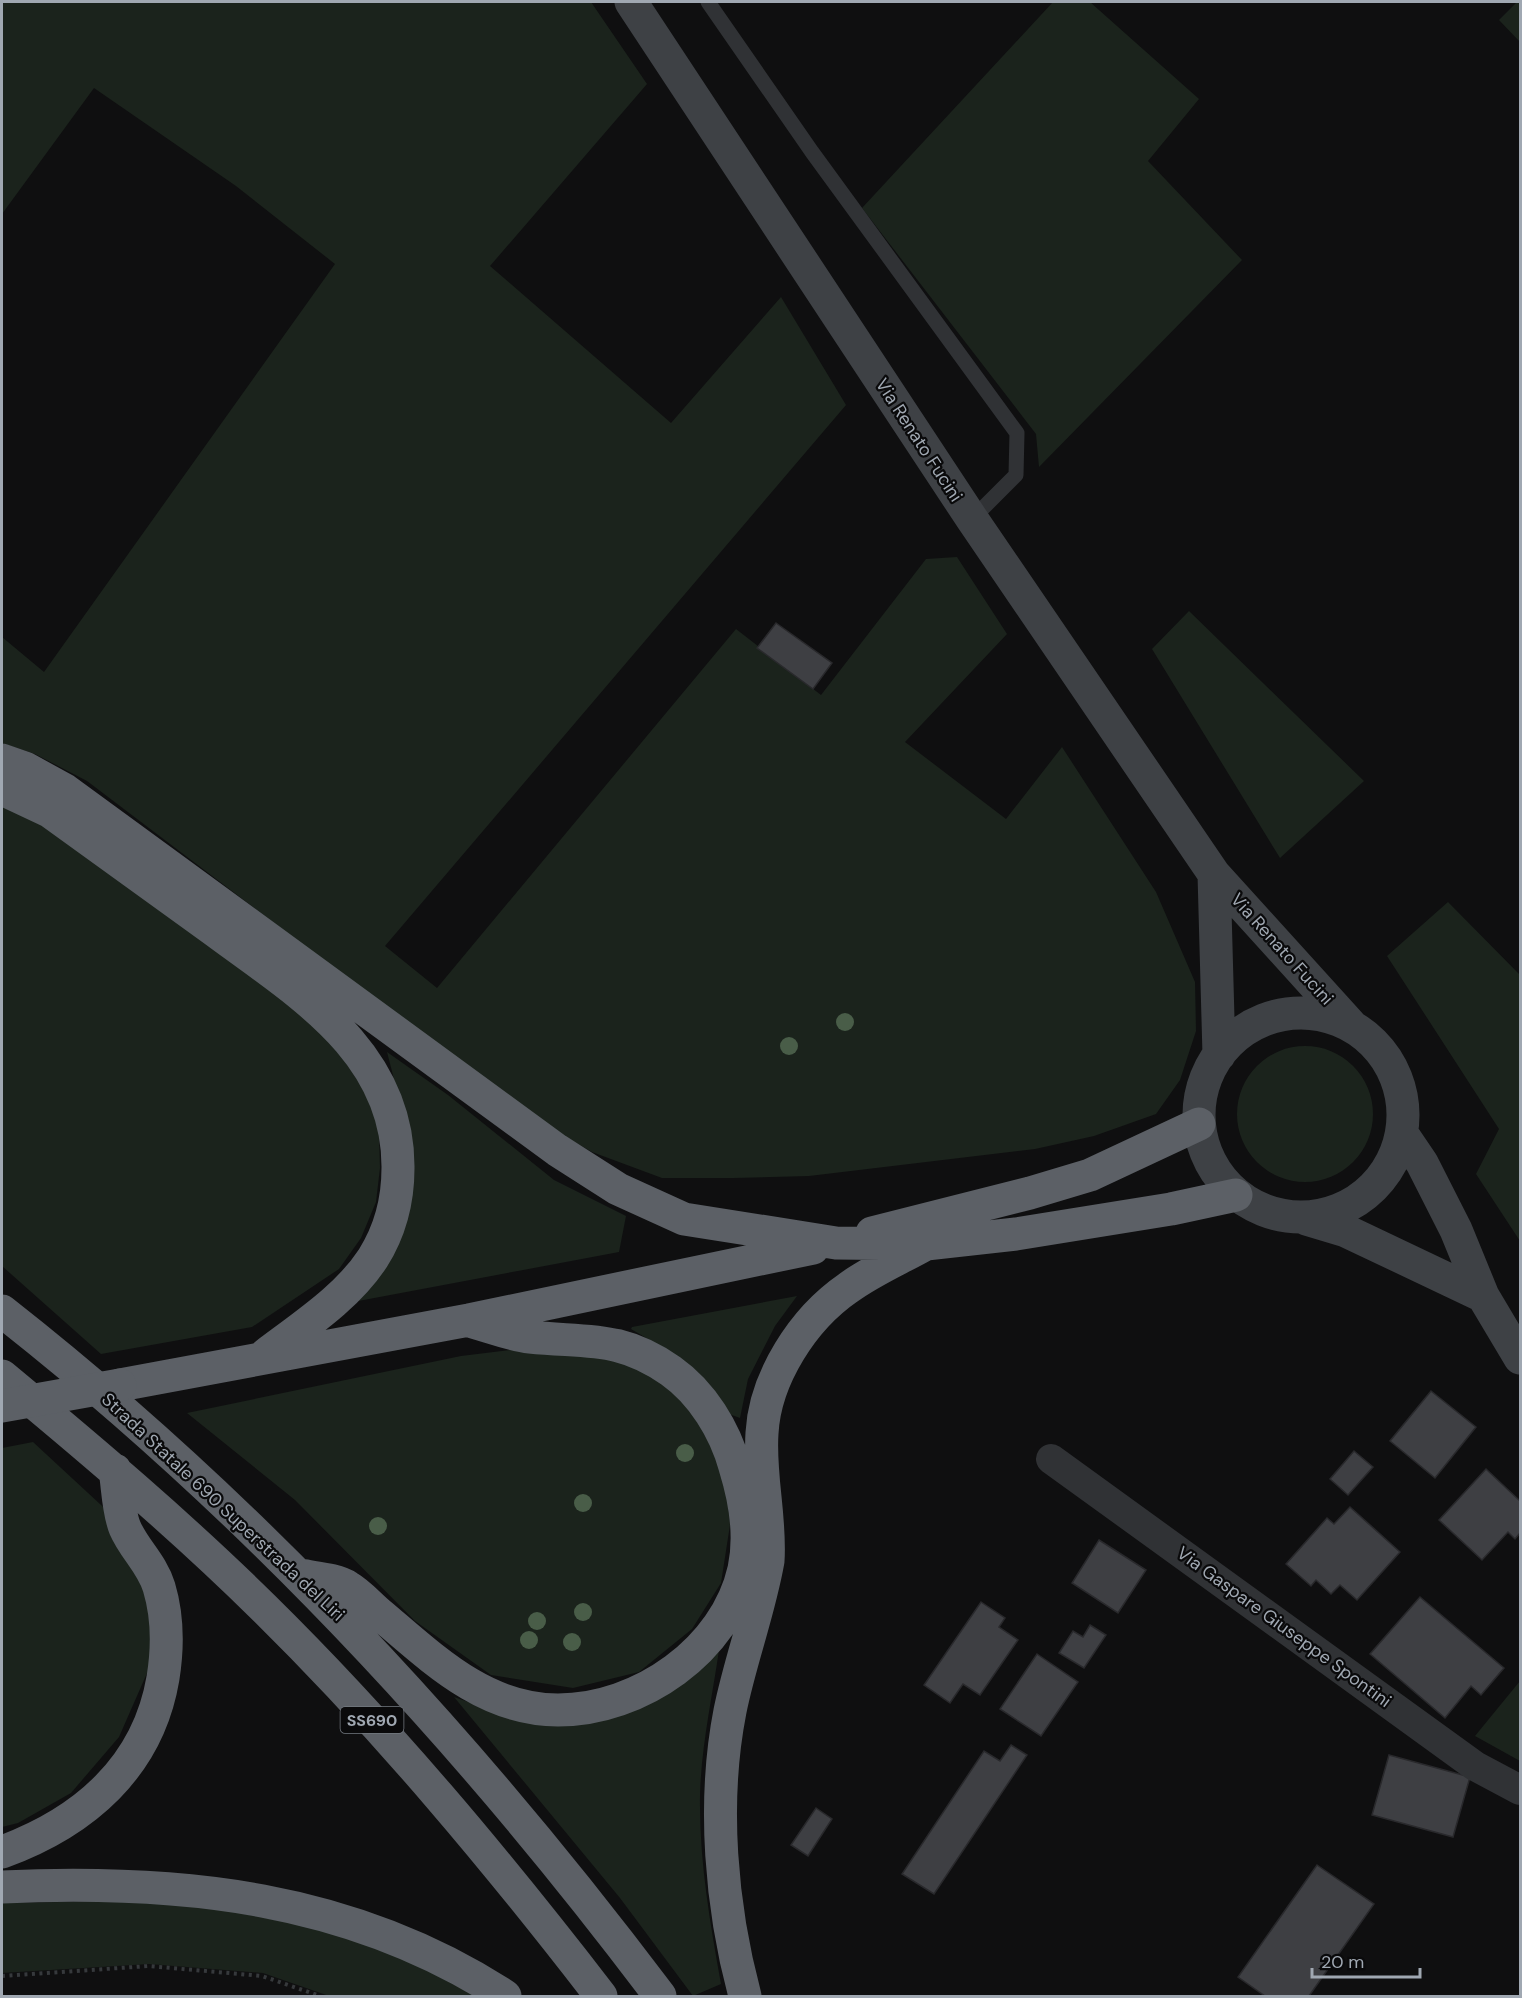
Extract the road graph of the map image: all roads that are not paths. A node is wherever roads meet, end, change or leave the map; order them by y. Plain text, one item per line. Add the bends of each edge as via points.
1 (631, 2) edge
2 (708, 2) edge
3 (972, 519) junction
4 (2, 760) edge
5 (2, 789) edge
6 (1214, 874) junction
7 (1350, 1024) junction
8 (1219, 1055) junction
9 (1199, 1124) junction
10 (1403, 1135) junction
11 (1236, 1195) junction
12 (1303, 1218) junction
13 (836, 1243) junction
14 (926, 1244) junction
15 (1483, 1296) junction
16 (2, 1311) edge
17 (469, 1320) junction
18 (1521, 1358) edge
19 (260, 1359) junction
20 (2, 1376) edge
21 (2, 1406) edge
22 (1050, 1459) dead end
23 (115, 1470) junction
24 (300, 1575) junction
25 (1521, 1790) edge
26 (2, 1852) edge
27 (2, 1887) edge
28 (505, 1996) edge
29 (601, 1996) edge
30 (660, 1996) edge
31 (745, 1996) edge

1 - 3 street, Via Renato Fucini
2 - 3 lane via 1017,434 1016,475
3 - 6 street, Via Renato Fucini
4 - 13 highway via 65,790 496,1107 618,1189 684,1219
5 - 19 highway via 49,811 308,1001 350,1040 380,1083 398,1149 398,1188 391,1221 373,1258 350,1286
6 - 7 street, Via Renato Fucini
6 - 8 street, Via Renato Fucini
7 - 8 street via 1322,1014 1293,1012 1239,1034
7 - 10 street via 1376,1044 1395,1071 1404,1102
8 - 9 street via 1206,1076
9 - 11 street via 1205,1151 1217,1175
9 - 13 highway via 1090,1175
10 - 12 street via 1390,1167 1368,1194 1338,1212
10 - 15 street via 1456,1230
11 - 12 street via 1279,1216
11 - 14 highway via 1016,1234
12 - 15 street via 1346,1231
13 - 14 highway
13 - 17 highway
14 - 31 highway via 849,1287 830,1302 797,1340 781,1366 765,1413 762,1450 770,1542 768,1561 729,1715 723,1785 723,1862
15 - 18 street
16 - 24 highway, Strada Statale 690 Superstrada del Liri / SS690 via 151,1434
17 - 19 highway
17 - 24 highway via 528,1337 610,1342 672,1371 700,1399 723,1432 746,1522 744,1570 731,1607 688,1659 643,1690 597,1707 527,1708 477,1690 449,1673 346,1585
19 - 21 highway, bridge
20 - 23 highway, SS690
22 - 25 street, Via Gaspare Giuseppe Spontini via 1475,1766
23 - 26 highway via 125,1528 159,1586 167,1622 159,1701 144,1741 99,1797 31,1841
23 - 29 highway, SS690 via 263,1606 409,1760 487,1850
24 - 30 highway, Strada Statale 690 Superstrada del Liri / SS690 via 408,1689 542,1844
27 - 28 highway via 112,1883 213,1891 284,1904 358,1925 415,1948

